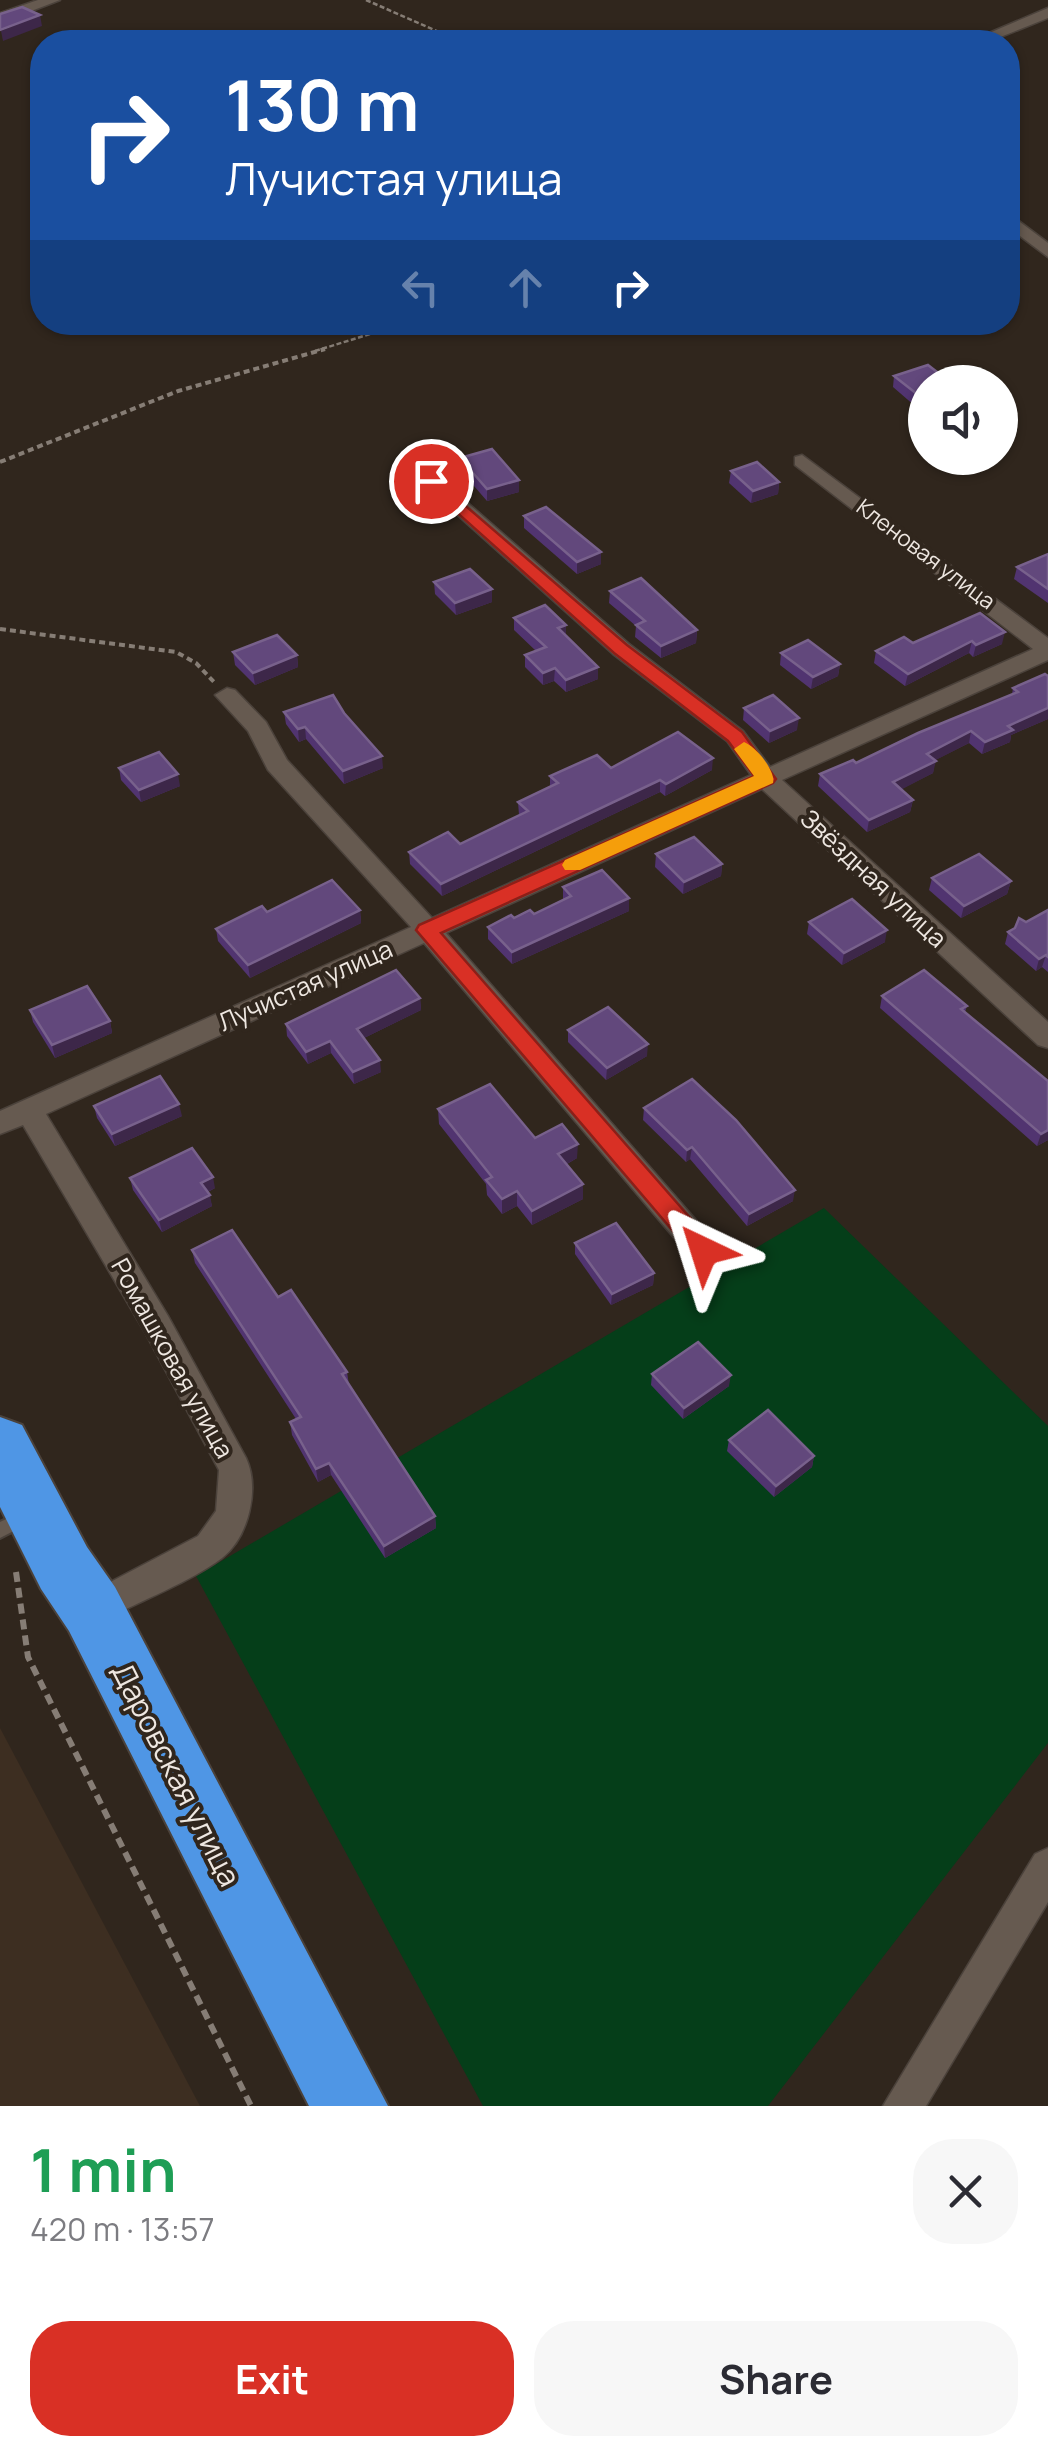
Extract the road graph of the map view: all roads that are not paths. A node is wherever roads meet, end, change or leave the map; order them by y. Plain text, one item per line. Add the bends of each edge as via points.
1 (53, 0) edge
2 (1048, 13) edge
3 (0, 18) edge
4 (1006, 30) edge
5 (1020, 228) edge
6 (1048, 252) edge
7 (802, 461) dead end
8 (431, 481) dead end
9 (1048, 650) edge
10 (227, 695) road end
11 (766, 779) junction
12 (426, 930) junction
13 (1048, 1038) edge
14 (14, 1117) edge
15 (704, 1251) dead end
16 (0, 1444) edge
17 (18, 1521) edge
18 (92, 1608) junction
19 (1048, 1867) edge
20 (350, 2106) edge
21 (903, 2106) edge

1 - 3 street
2 - 4 street
5 - 6 street
7 - 9 street, Кленовая улица
8 - 11 street, Звёздная улица via 621,649 735,736
9 - 11 street, Лучистая улица
10 - 12 street via 258,728 277,764
11 - 12 street, Лучистая улица
11 - 13 street, Звёздная улица
12 - 14 street, Лучистая улица
12 - 15 street
14 - 18 street, Ромашковая улица via 157,1325 235,1468 238,1490 224,1534
16 - 17 highway, Даровская улица
17 - 18 highway, Даровская улица
18 - 20 highway, Даровская улица
19 - 21 street

